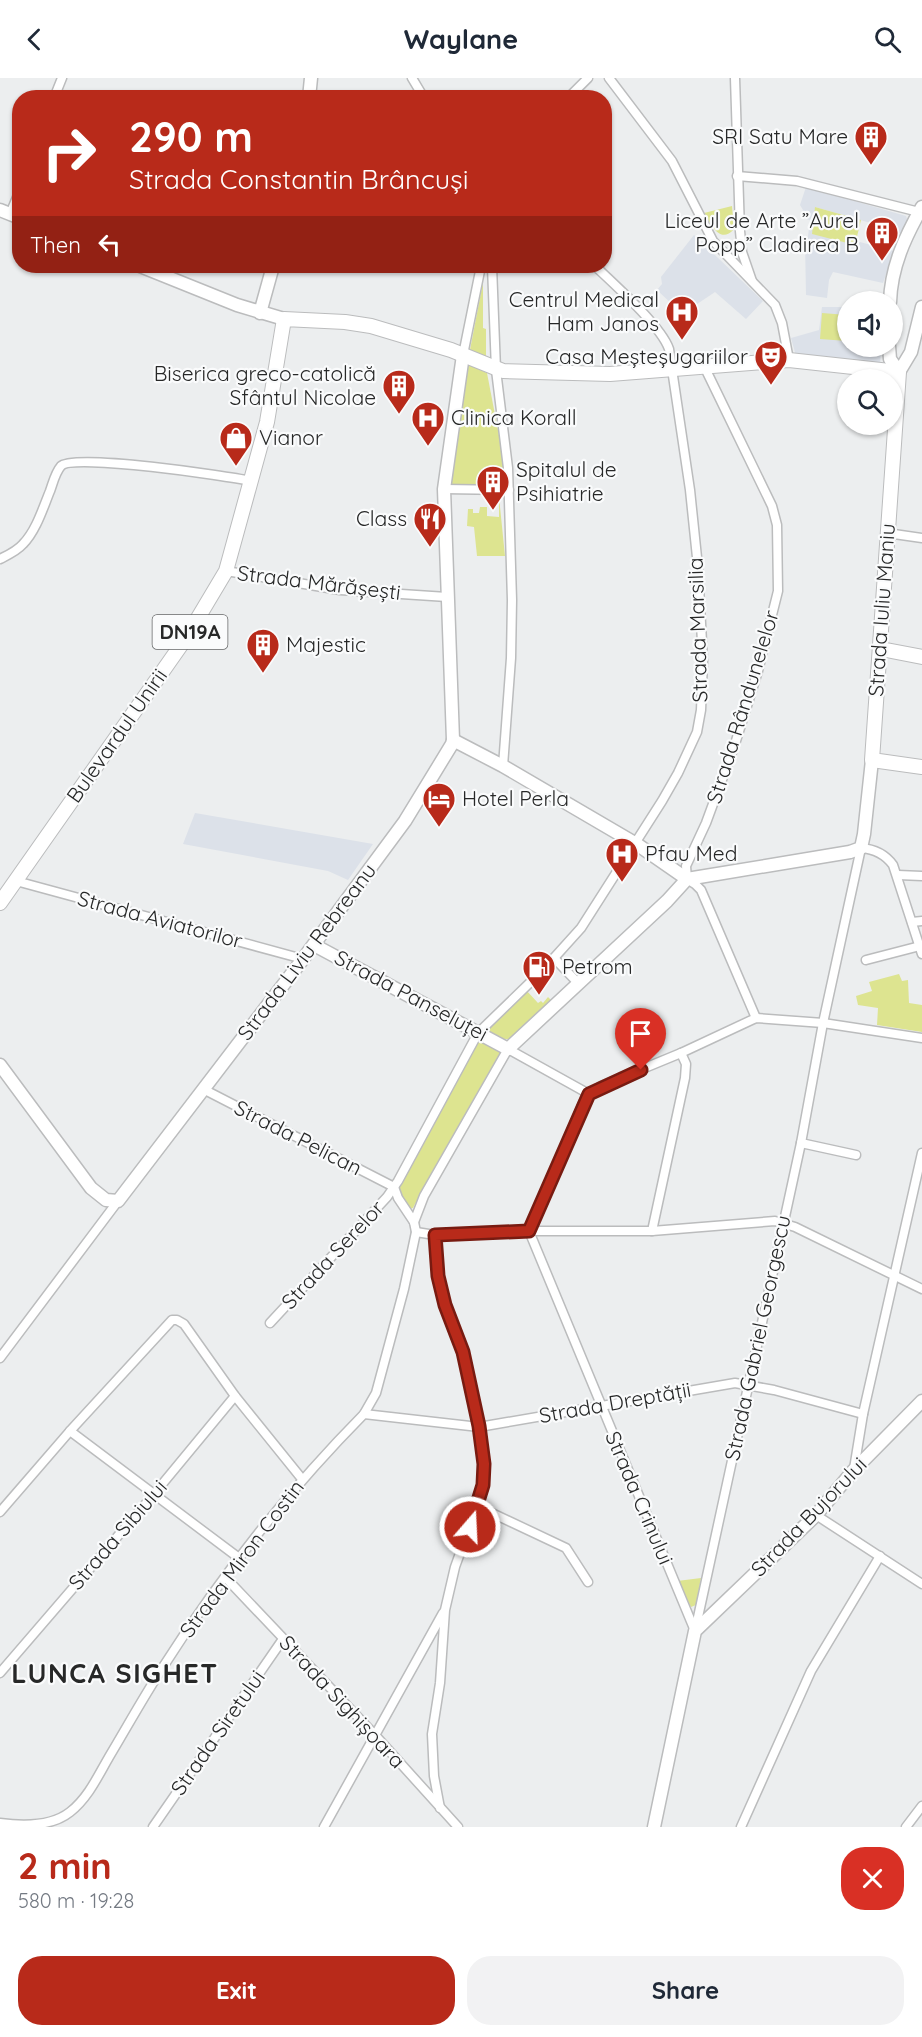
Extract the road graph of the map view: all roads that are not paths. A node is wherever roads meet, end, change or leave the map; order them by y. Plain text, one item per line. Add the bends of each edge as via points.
1 (588, 78) edge
2 (609, 78) edge
3 (735, 78) edge
4 (576, 90) edge
5 (737, 176) junction
6 (921, 210) edge
7 (742, 252) junction
8 (730, 261) junction
9 (158, 273) edge
10 (271, 273) edge
11 (480, 273) edge
12 (492, 273) edge
13 (602, 273) edge
14 (753, 284) junction
15 (891, 291) edge
16 (922, 307) edge
17 (260, 313) junction
18 (284, 319) junction
19 (463, 355) junction
20 (789, 360) junction
21 (704, 366) junction
22 (672, 369) junction
23 (872, 369) edge
24 (901, 369) edge
25 (496, 370) junction
26 (894, 435) edge
27 (251, 481) junction
28 (444, 489) junction
29 (509, 490) junction
30 (887, 533) junction
31 (922, 538) edge
32 (0, 559) edge
33 (226, 571) junction
34 (447, 597) junction
35 (881, 649) junction
36 (922, 657) edge
37 (453, 740) junction
38 (872, 760) junction
39 (503, 766) junction
40 (922, 767) edge
41 (634, 842) junction
42 (861, 848) junction
43 (898, 875) junction
44 (922, 876) edge
45 (687, 879) junction
46 (16, 881) junction
47 (0, 903) edge
48 (922, 921) edge
49 (912, 922) junction
50 (314, 945) junction
51 (921, 950) edge
52 (554, 958) junction
53 (303, 959) junction
54 (866, 960) dead end
55 (578, 983) junction
56 (756, 1018) junction
57 (824, 1023) junction
58 (478, 1033) junction
59 (922, 1038) edge
60 (508, 1049) junction
61 (681, 1053) junction
62 (0, 1065) edge
63 (203, 1089) junction
64 (589, 1094) junction
65 (801, 1143) junction
66 (922, 1153) edge
67 (856, 1155) dead end
68 (394, 1187) junction
69 (118, 1201) junction
70 (414, 1222) junction
71 (783, 1222) junction
72 (529, 1231) junction
73 (652, 1231) junction
74 (416, 1232) junction
75 (435, 1235) junction
76 (894, 1276) junction
77 (922, 1289) edge
78 (270, 1323) dead end
79 (0, 1358) edge
80 (747, 1384) junction
81 (235, 1396) junction
82 (922, 1401) edge
83 (600, 1405) junction
84 (364, 1414) junction
85 (863, 1414) junction
86 (479, 1426) junction
87 (70, 1431) junction
88 (853, 1472) junction
89 (302, 1479) junction
90 (154, 1494) junction
91 (477, 1506) junction
92 (0, 1512) edge
93 (816, 1515) junction
94 (880, 1556) junction
95 (239, 1558) junction
96 (225, 1578) junction
97 (588, 1582) dead end
98 (922, 1584) edge
99 (445, 1610) junction
100 (695, 1631) junction
101 (283, 1639) junction
102 (0, 1673) edge
103 (374, 1734) junction
104 (922, 1806) edge
105 (440, 1808) junction
106 (448, 1817) junction
107 (0, 1823) edge
108 (153, 1827) edge
109 (324, 1827) edge
110 (444, 1827) edge
111 (458, 1827) edge
112 (654, 1827) edge
113 (741, 1827) edge
114 (906, 1827) edge

1 - 4 street
2 - 8 street via 672,161 713,242
3 - 5 street
5 - 6 street via 796,181
5 - 7 street
6 - 15 main road via 899,251
7 - 8 street
7 - 14 street
8 - 14 street
9 - 17 main road
10 - 17 main road
11 - 19 street
12 - 25 street
13 - 22 street, Strada Marsilia via 668,343
14 - 20 street via 775,305
16 - 24 main road via 911,352
17 - 18 main road
18 - 19 main road via 371,326
18 - 27 main road, Bulevardul Unirii / DN19A via 269,411
19 - 25 main road
19 - 28 main road
20 - 21 main road
20 - 23 main road
21 - 22 main road
21 - 45 street, Strada Rândunelelor via 772,506 777,525 778,591 734,747 686,866
22 - 25 main road via 610,374
22 - 41 street, Strada Marsilia via 698,567 704,661 701,710 697,732 678,773
25 - 29 street
26 - 30 main road, Strada Iuliu Maniu
27 - 32 street via 206,472 66,463 55,477 29,538 18,550
27 - 33 main road, Bulevardul Unirii / DN19A
28 - 29 street
28 - 34 main road
29 - 39 street via 511,658
30 - 31 street
30 - 35 main road, Strada Iuliu Maniu
33 - 34 street, Strada Mărășești via 339,590
33 - 46 main road, Bulevardul Unirii / DN19A via 186,638
34 - 37 main road
35 - 36 main road
35 - 38 main road, Strada Iuliu Maniu
37 - 39 main road
37 - 50 main road, Strada Liviu Rebreanu via 405,821
38 - 40 main road
38 - 42 main road, Strada Iuliu Maniu
39 - 41 main road
41 - 45 main road
41 - 52 street, Strada Marsilia via 581,928
42 - 43 street via 885,856
42 - 45 main road
42 - 57 street, Strada Gabriel Georgescu
43 - 44 street
43 - 49 street
45 - 55 main road
45 - 56 street via 705,898
46 - 47 main road, Bulevardul Unirii / DN19A
46 - 53 street, Strada Aviatorilor
48 - 49 street
49 - 51 street
50 - 53 main road, Strada Liviu Rebreanu
50 - 58 main road, Strada Panseluței
51 - 54 street
52 - 55 street
52 - 58 street, Strada Marsilia
53 - 63 main road, Strada Liviu Rebreanu
55 - 60 main road
56 - 57 street
56 - 61 street
57 - 59 street
57 - 65 street, Strada Gabriel Georgescu
58 - 60 main road, Strada Panseluței
58 - 68 street, Strada Serelor
60 - 64 street
60 - 70 street via 424,1196
61 - 64 street
61 - 73 street via 686,1064 685,1078
62 - 69 main road via 91,1188 106,1200
63 - 68 street, Strada Pelican
63 - 69 main road, Strada Liviu Rebreanu
64 - 72 street
65 - 67 street
65 - 71 street, Strada Gabriel Georgescu
66 - 76 street
68 - 70 street
68 - 78 street, Strada Serelor
69 - 79 street, Strada Liviu Rebreanu
70 - 74 street
71 - 73 street
71 - 76 street
71 - 80 street, Strada Gabriel Georgescu
72 - 73 street
72 - 75 street
72 - 83 street, Strada Crinului
74 - 75 street
74 - 84 street, Strada Miron Costin via 376,1393
75 - 86 street via 438,1276 463,1352
76 - 77 street
76 - 85 street
80 - 83 street, Strada Dreptății
80 - 85 street, Strada Dreptății
80 - 100 street, Strada Gabriel Georgescu
81 - 87 street via 181,1321 172,1320
81 - 89 street
81 - 90 street, Strada Sibiului
82 - 88 main road, Strada Bujorului
83 - 86 street, Strada Dreptății
83 - 100 street, Strada Crinului
84 - 86 street, Strada Dreptății
84 - 89 street, Strada Miron Costin
85 - 88 street
86 - 91 street via 484,1464
87 - 90 street
87 - 92 street
88 - 93 main road, Strada Bujorului
89 - 95 street, Strada Miron Costin
90 - 95 street
90 - 102 street, Strada Sibiului
91 - 97 street via 566,1548
91 - 99 street
93 - 94 street
93 - 100 main road, Strada Bujorului
94 - 98 street
94 - 113 street via 811,1671
95 - 96 street, Strada Miron Costin
96 - 101 street, Strada Sighișoara
96 - 107 street, Strada Miron Costin via 164,1666 87,1795 69,1814 50,1822 25,1826
99 - 103 street
99 - 105 street via 432,1734
100 - 112 main road, Strada Gabriel Georgescu
101 - 103 street, Strada Sighișoara
101 - 108 street, Strada Siretului
103 - 105 street, Strada Sighișoara
103 - 109 street
104 - 114 street
105 - 106 street, Strada Sighișoara
106 - 110 street
106 - 111 street, Strada Sighișoara

